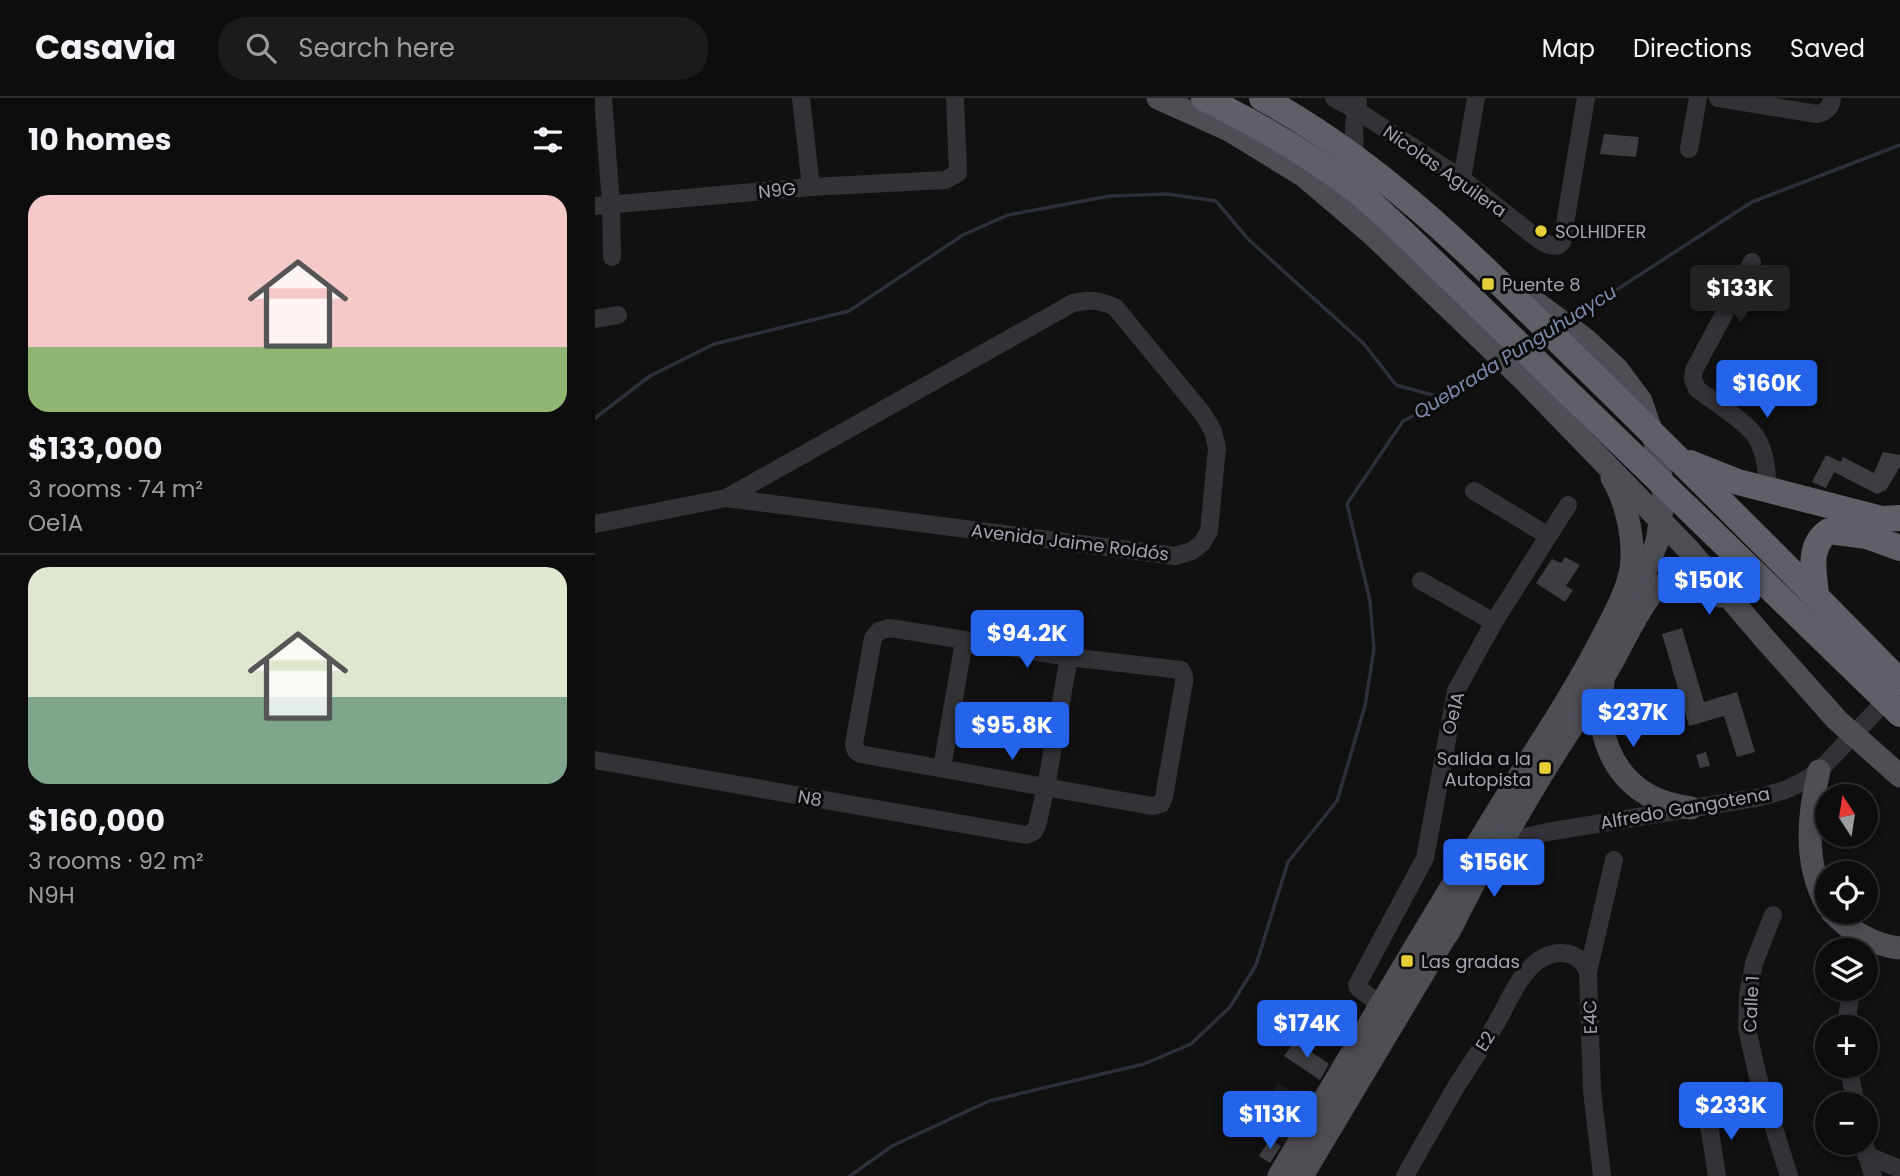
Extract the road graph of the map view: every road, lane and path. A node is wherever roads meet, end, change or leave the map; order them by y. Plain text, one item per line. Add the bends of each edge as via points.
1 (603, 98) edge
2 (800, 98) edge
3 (955, 98) edge
4 (1158, 98) edge
5 (1203, 98) edge
6 (1262, 98) edge
7 (1334, 98) edge
8 (1476, 98) edge
9 (1586, 98) edge
10 (1698, 98) edge
11 (1718, 98) edge
12 (1832, 98) edge
13 (1357, 104) edge
14 (1689, 149) dead end
15 (1356, 158) junction
16 (1462, 179) junction
17 (811, 187) junction
18 (603, 205) edge
19 (1449, 235) junction
20 (612, 257) dead end
21 (1752, 262) dead end
22 (618, 315) dead end
23 (595, 319) edge
24 (1517, 360) junction
25 (1678, 458) junction
26 (1474, 491) dead end
27 (1768, 491) junction
28 (726, 498) junction
29 (1568, 505) dead end
30 (1900, 518) edge
31 (595, 524) edge
32 (1547, 535) junction
33 (1900, 548) edge
34 (1422, 581) dead end
35 (1816, 595) junction
36 (1494, 622) junction
37 (1764, 638) junction
38 (964, 640) junction
39 (1069, 657) junction
40 (1608, 669) junction
41 (1900, 684) edge
42 (1900, 714) edge
43 (595, 760) edge
44 (942, 768) junction
45 (1821, 769) junction
46 (1900, 776) edge
47 (1046, 787) junction
48 (1692, 808) junction
49 (1502, 842) junction
50 (1473, 851) junction
51 (1614, 860) dead end
52 (1815, 875) edge
53 (1773, 915) dead end
54 (1845, 924) edge
55 (1448, 933) junction
56 (1900, 948) edge
57 (1588, 972) junction
58 (1381, 1005) junction
59 (1706, 1119) dead end
60 (1867, 1155) edge
61 (1876, 1155) edge
62 (1900, 1169) edge
63 (1279, 1176) edge
64 (1303, 1176) edge
65 (1405, 1176) edge
66 (1602, 1176) edge
67 (1717, 1176) edge
68 (1789, 1176) edge
69 (1873, 1176) edge

1 - 18 street
2 - 17 street
3 - 17 street, N9G via 958,173 945,180
4 - 24 main road via 1229,130 1304,176
5 - 24 highway via 1237,114 1353,188 1410,239
6 - 15 highway
7 - 13 street, Nicolas Aguilera
8 - 16 street
9 - 16 street, Nicolas Aguilera via 1559,245 1538,239
10 - 14 street
11 - 12 street via 1818,114 1829,107
13 - 15 street
13 - 16 street, Nicolas Aguilera
15 - 19 highway
17 - 18 street, N9G
18 - 20 street
19 - 25 highway
19 - 55 main road via 1617,369 1641,401 1655,442 1664,495 1657,542 1633,600 1521,794
21 - 27 street via 1693,379 1697,389 1756,436 1767,469
22 - 23 street
24 - 37 main road
24 - 42 highway
24 - 50 main road via 1613,480 1626,510 1632,562 1625,590 1590,661
25 - 27 highway
25 - 35 highway
26 - 32 street
27 - 30 highway via 1882,519
28 - 28 street, Avenida Jaime Roldós via 1073,303 1090,299 1115,307 1203,414 1217,448 1209,531 1192,551 1175,556
28 - 31 street, Avenida Jaime Roldós
29 - 32 street, Oe1A
32 - 36 street, Oe1A
33 - 35 highway via 1867,536 1829,531 1820,537 1814,555
34 - 36 street
35 - 41 highway
36 - 58 street, Oe1A via 1453,697 1425,858 1357,985
37 - 40 main road via 1710,587 1692,580 1669,582 1648,598
37 - 46 main road via 1837,720
38 - 39 street
38 - 44 street
38 - 44 street via 890,628 879,631 873,638 856,731 854,744 860,754
39 - 47 street
39 - 47 street via 1181,670 1184,682 1164,797 1152,806
40 - 48 main road via 1600,716 1615,762 1648,795
40 - 49 main road
41 - 45 street, Alfredo Gangotena
43 - 47 street, N8 via 1026,835 1037,826
44 - 47 street
45 - 48 street, Alfredo Gangotena via 1785,790
45 - 52 main road via 1812,799
48 - 49 street, Alfredo Gangotena
49 - 50 street, Alfredo Gangotena
49 - 55 main road
50 - 58 main road
51 - 57 street, E4C
53 - 68 street, Calle 1 via 1754,963 1747,1028
54 - 56 main road via 1869,941
55 - 64 main road
57 - 65 street, E2 via 1570,953 1550,955 1528,970
57 - 66 street, E4C via 1592,1091
58 - 63 main road
59 - 67 street
60 - 69 street
61 - 62 street

